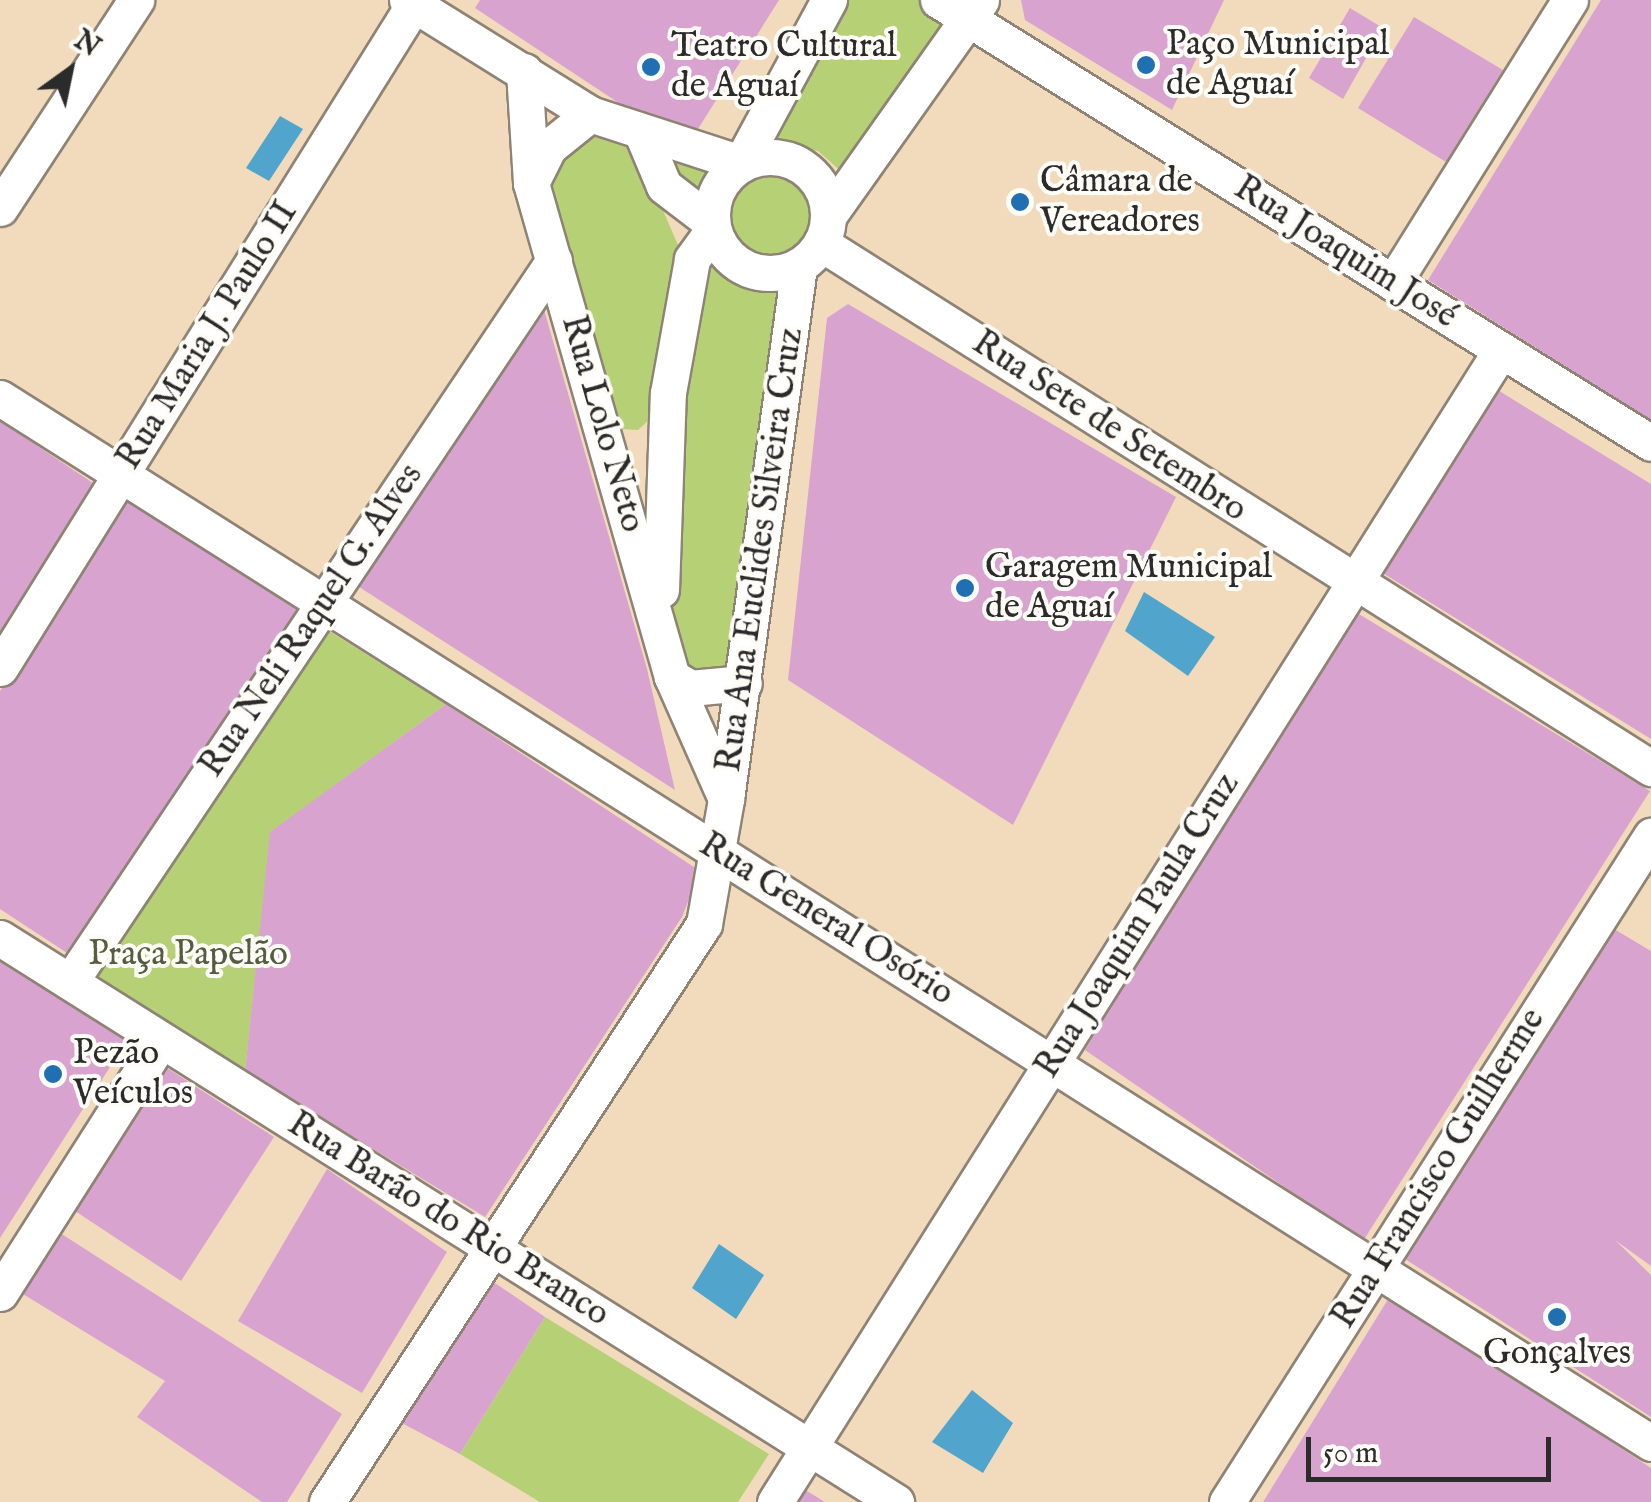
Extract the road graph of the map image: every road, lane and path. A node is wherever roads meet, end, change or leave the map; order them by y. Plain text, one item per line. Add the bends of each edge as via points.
1 (136, 0) edge
2 (829, 0) edge
3 (938, 0) edge
4 (1570, 0) edge
5 (411, 2) edge
6 (975, 10) edge
7 (524, 71) junction
8 (590, 114) junction
9 (643, 136) junction
10 (740, 160) junction
11 (531, 183) junction
12 (0, 208) edge
13 (712, 226) junction
14 (816, 242) junction
15 (554, 260) junction
16 (1392, 283) junction
17 (1501, 350) junction
18 (0, 398) edge
19 (1651, 443) edge
20 (122, 475) junction
21 (1354, 583) junction
22 (324, 603) junction
23 (660, 621) junction
24 (0, 668) edge
25 (672, 677) junction
26 (744, 683) junction
27 (1651, 768) edge
28 (718, 784) junction
29 (1651, 836) edge
30 (720, 853) junction
31 (0, 938) edge
32 (70, 982) junction
33 (161, 1040) junction
34 (1052, 1063) junction
35 (491, 1247) junction
36 (1375, 1268) junction
37 (0, 1293) edge
38 (1651, 1442) edge
39 (809, 1448) junction
40 (327, 1502) edge
41 (775, 1502) edge
42 (896, 1502) edge
43 (1226, 1502) edge

1 - 12 street
2 - 10 street
3 - 6 street, Rua Joaquim José
4 - 16 street
5 - 7 street
5 - 20 street, Rua Maria J. Paulo II
6 - 14 street
6 - 16 street, Rua Joaquim José
7 - 8 street
7 - 11 street, Rua Lolo Neto
8 - 9 street
8 - 11 street via 549,147
9 - 10 street
9 - 13 street via 664,186
10 - 13 street via 718,188
10 - 14 street via 785,159 807,170
11 - 15 street, Rua Lolo Neto
13 - 14 street via 742,268 774,274
13 - 23 street via 692,259 668,393
14 - 21 street, Rua Sete de Setembro
14 - 26 street, Rua Ana Euclides Silveira Cruz
15 - 22 street, Rua Neli Raquel G. Alves
15 - 23 street, Rua Lolo Neto
16 - 17 street, Rua Joaquim José
17 - 19 street, Rua Joaquim José
17 - 21 street, Rua Joaquim Paula Cruz
18 - 20 street, Rua General Osório
20 - 22 street, Rua General Osório
20 - 24 street, Rua Maria J. Paulo II
21 - 27 street, Rua Sete de Setembro
21 - 34 street, Rua Joaquim Paula Cruz
22 - 30 street, Rua General Osório
22 - 32 street, Rua Neli Raquel G. Alves
23 - 25 street, Rua Lolo Neto
25 - 26 street via 706,689
25 - 28 street, Rua Lolo Neto
26 - 28 street, Rua Ana Euclides Silveira Cruz
28 - 30 street, Rua Ana Euclides Silveira Cruz
29 - 36 street, Rua Francisco Guilherme
30 - 34 street, Rua General Osório
30 - 35 street, Rua Ana Euclides Silveira Cruz via 704,924
31 - 32 street, Rua Barão do Rio Branco
32 - 33 street, Rua Barão do Rio Branco
33 - 35 street, Rua Barão do Rio Branco
33 - 37 street
34 - 36 street, Rua General Osório
34 - 39 street, Rua Joaquim Paula Cruz
35 - 39 street, Rua Barão do Rio Branco
35 - 40 street, Rua Ana Euclides Silveira Cruz
36 - 38 street, Rua General Osório
36 - 43 street, Rua Francisco Guilherme
39 - 41 street, Rua Joaquim Paula Cruz
39 - 42 street, Rua Barão do Rio Branco

